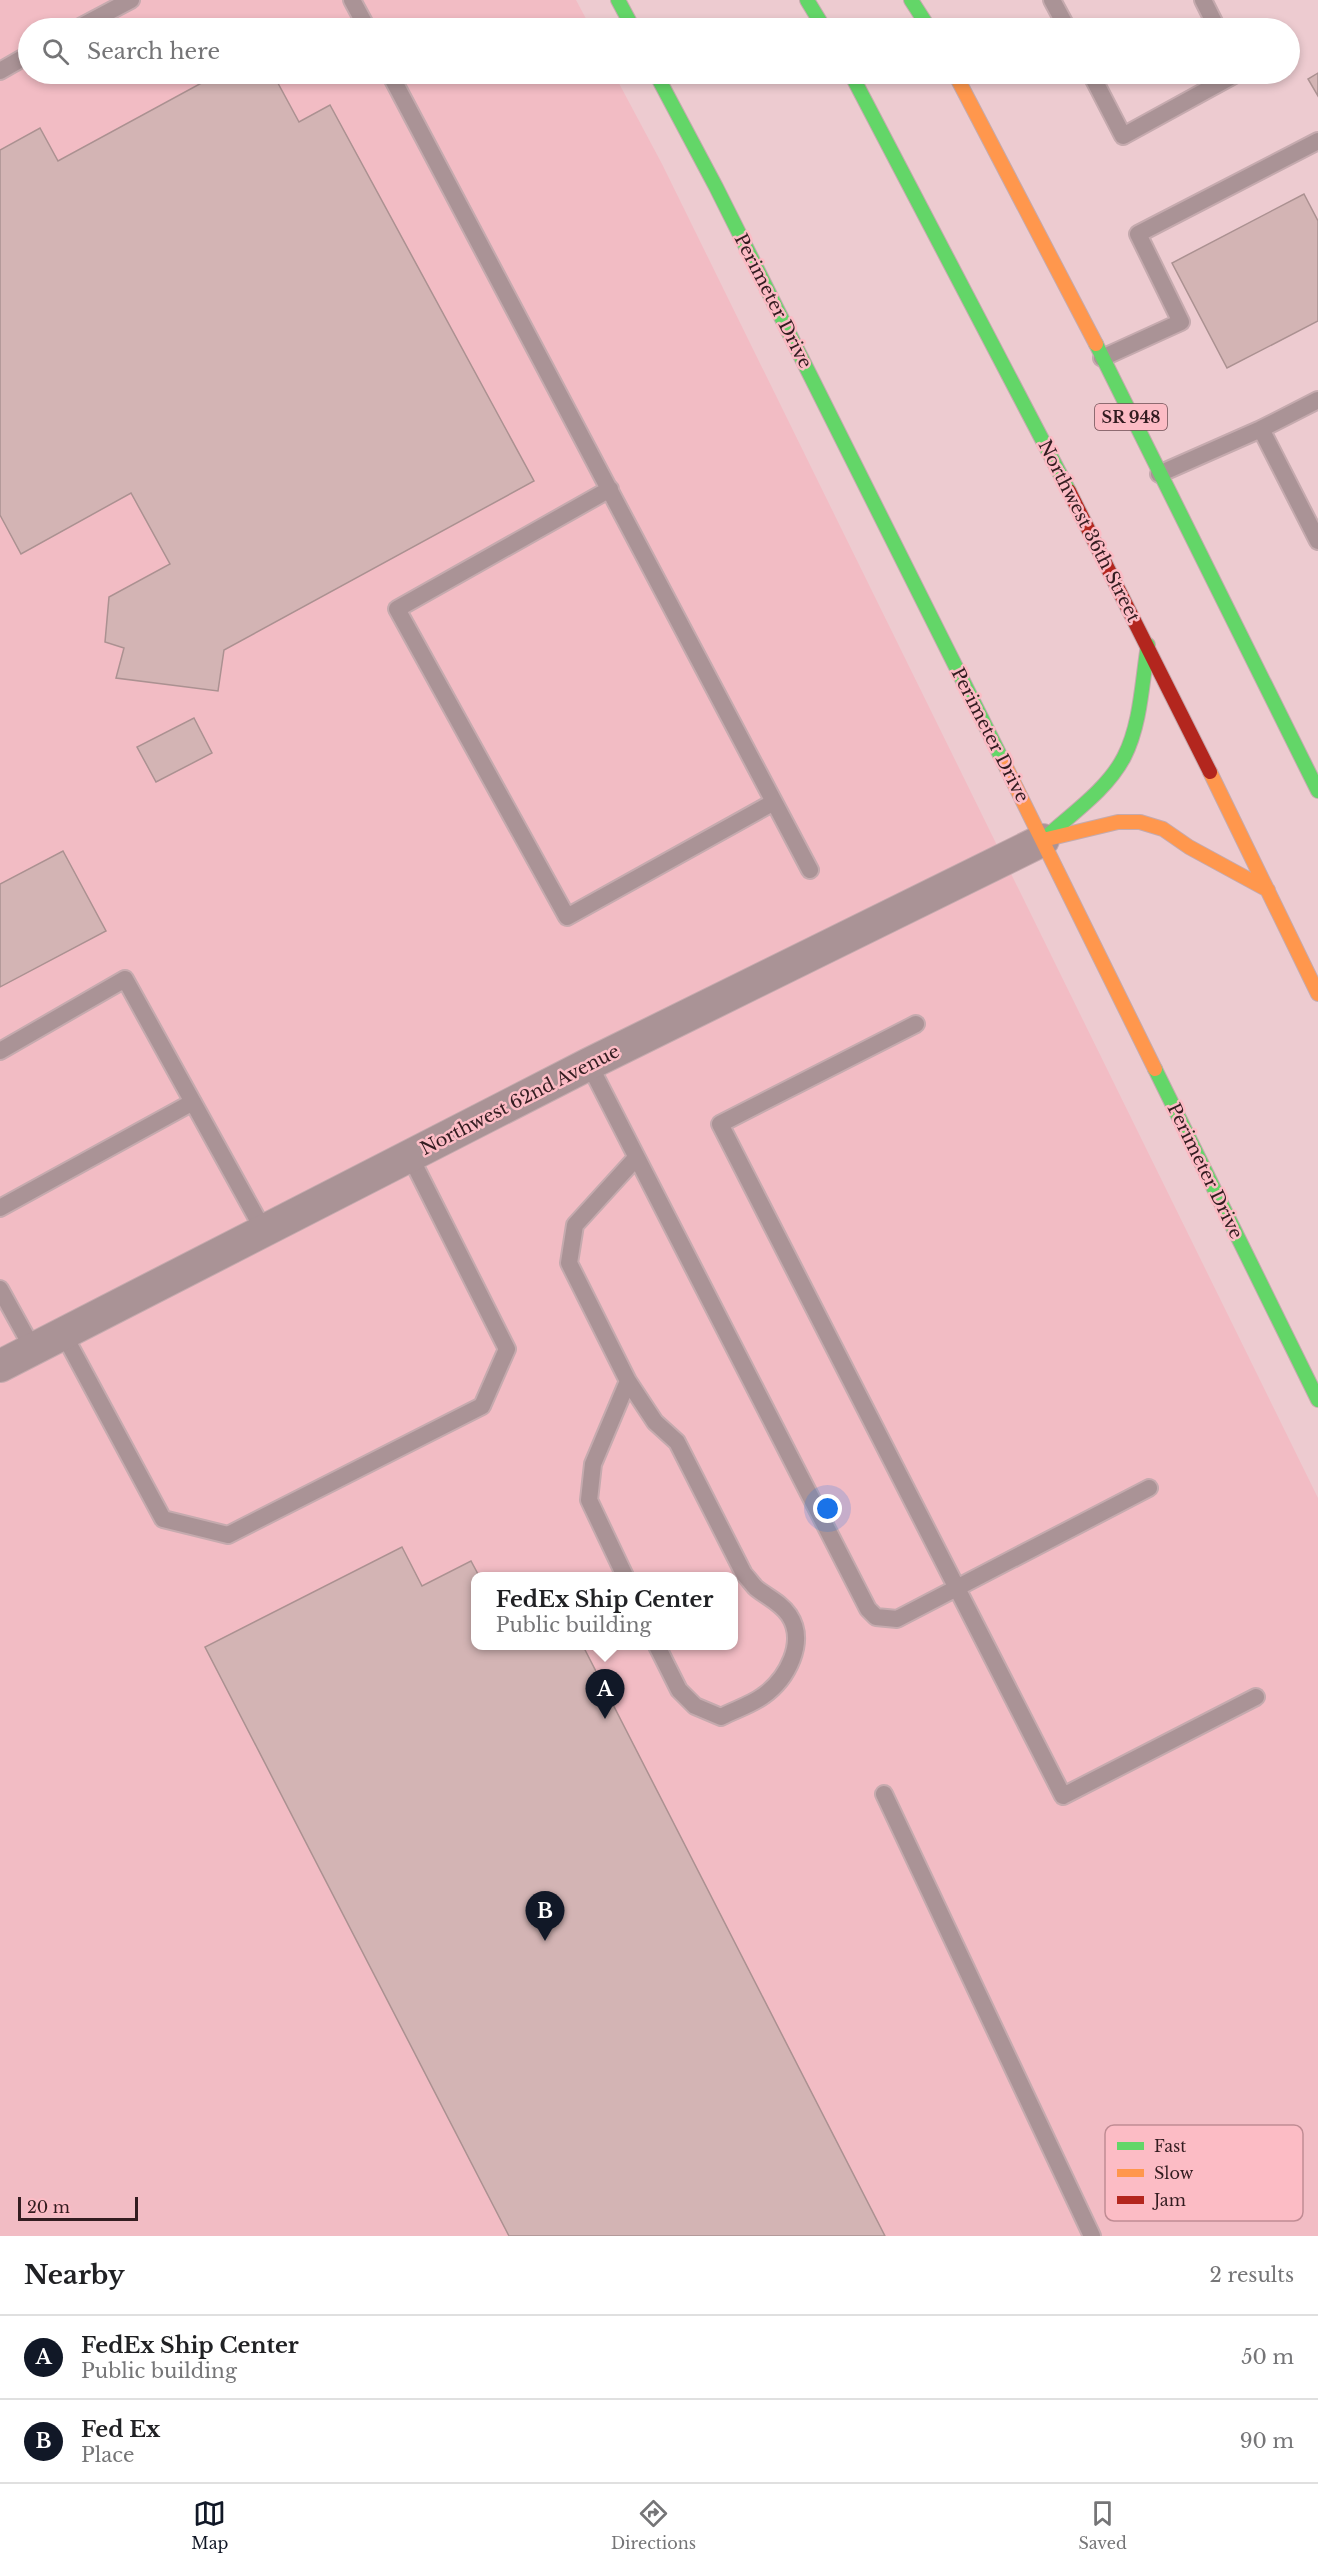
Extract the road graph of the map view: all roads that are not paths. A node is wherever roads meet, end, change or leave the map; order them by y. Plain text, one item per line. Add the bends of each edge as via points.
1 (131, 0) edge
2 (352, 0) edge
3 (618, 0) edge
4 (807, 0) edge
5 (911, 0) edge
6 (1052, 0) edge
7 (1203, 0) edge
8 (97, 18) edge
9 (362, 18) edge
10 (628, 18) edge
11 (818, 18) edge
12 (923, 18) edge
13 (1062, 18) edge
14 (1212, 18) edge
15 (18, 61) edge
16 (0, 71) edge
17 (395, 84) edge
18 (661, 84) edge
19 (856, 84) edge
20 (960, 84) edge
21 (1096, 84) edge
22 (1218, 84) edge
23 (1318, 141) edge
24 (1102, 358) junction
25 (1318, 400) edge
26 (1261, 429) junction
27 (1159, 474) junction
28 (610, 489) junction
29 (1318, 541) edge
30 (1148, 645) junction
31 (1311, 758) edge
32 (1318, 791) edge
33 (774, 802) junction
34 (1042, 840) junction
35 (810, 870) dead end
36 (1268, 890) junction
37 (1318, 994) edge
38 (916, 1023) dead end
39 (0, 1051) edge
40 (589, 1064) junction
41 (193, 1102) junction
42 (410, 1156) junction
43 (636, 1158) junction
44 (0, 1208) edge
45 (264, 1231) junction
46 (0, 1290) edge
47 (63, 1333) junction
48 (33, 1349) junction
49 (0, 1366) edge
50 (628, 1381) junction
51 (1318, 1400) edge
52 (1149, 1488) dead end
53 (623, 1572) edge
54 (958, 1589) junction
55 (659, 1650) edge
56 (1256, 1697) dead end
57 (884, 1794) dead end
58 (1092, 2236) edge

1 - 8 lane
2 - 9 lane
3 - 10 main road
4 - 11 main road
5 - 12 main road
6 - 13 lane
7 - 14 lane
15 - 16 lane
17 - 28 lane
18 - 34 main road, Perimeter Drive
19 - 30 main road, Northwest 36th Street
20 - 24 main road, SR 948
21 - 22 lane via 1124,135
23 - 24 lane via 1138,234 1181,322
24 - 27 main road, SR 948
25 - 26 lane
26 - 27 lane
26 - 29 lane
27 - 31 main road, SR 948
28 - 33 lane
28 - 33 lane via 397,609 567,917
30 - 34 main road via 1130,742 1123,758
30 - 36 main road, Northwest 36th Street
31 - 32 main road, SR 948
33 - 35 lane
34 - 36 main road via 1118,822 1140,822 1163,830
34 - 40 street, Northwest 62nd Avenue
34 - 51 main road, Perimeter Drive
36 - 37 main road, Northwest 36th Street
38 - 54 lane via 720,1124
39 - 41 lane via 125,979
40 - 42 street, Northwest 62nd Avenue
40 - 43 lane
41 - 44 lane
41 - 45 lane
42 - 45 street, Northwest 62nd Avenue
42 - 47 lane via 507,1349 482,1406 461,1417 228,1535 163,1519
43 - 50 lane via 575,1225 569,1263
43 - 54 lane via 868,1609 876,1617 897,1619
45 - 47 street, Northwest 62nd Avenue
46 - 48 lane
47 - 48 street, Northwest 62nd Avenue
48 - 49 street, Northwest 62nd Avenue
50 - 53 lane via 593,1464 588,1500
50 - 55 lane via 656,1422 677,1442 744,1574 756,1588 777,1601 790,1616 795,1632 795,1654 781,1678 763,1696 721,1717 695,1706 679,1690
52 - 54 lane
54 - 56 lane via 1063,1796
57 - 58 lane

